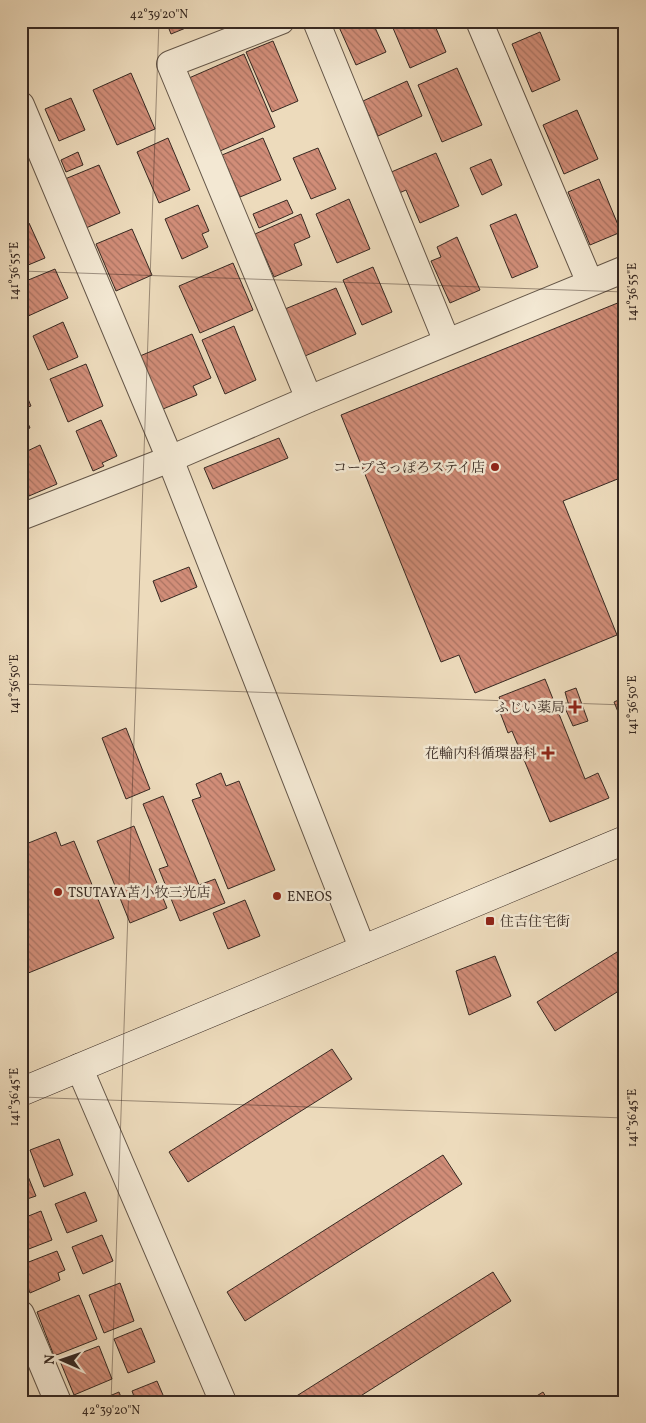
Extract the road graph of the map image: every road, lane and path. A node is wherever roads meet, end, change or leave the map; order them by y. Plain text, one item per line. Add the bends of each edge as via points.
1 (281, 21) edge
2 (316, 21) edge
3 (479, 21) edge
4 (21, 105) edge
5 (625, 269) edge
6 (590, 283) junction
7 (447, 342) junction
8 (309, 399) junction
9 (170, 459) junction
10 (21, 517) edge
11 (625, 840) edge
12 (363, 950) junction
13 (79, 1067) junction
14 (21, 1092) edge
15 (21, 1314) edge
16 (58, 1402) edge
17 (223, 1402) edge

1 - 8 street via 170,64
2 - 7 street
3 - 6 street
4 - 9 street
5 - 6 street
6 - 7 street
7 - 8 street
8 - 9 street
9 - 10 street
9 - 12 street
11 - 12 street
12 - 13 street
13 - 14 street
13 - 17 street
15 - 16 street

